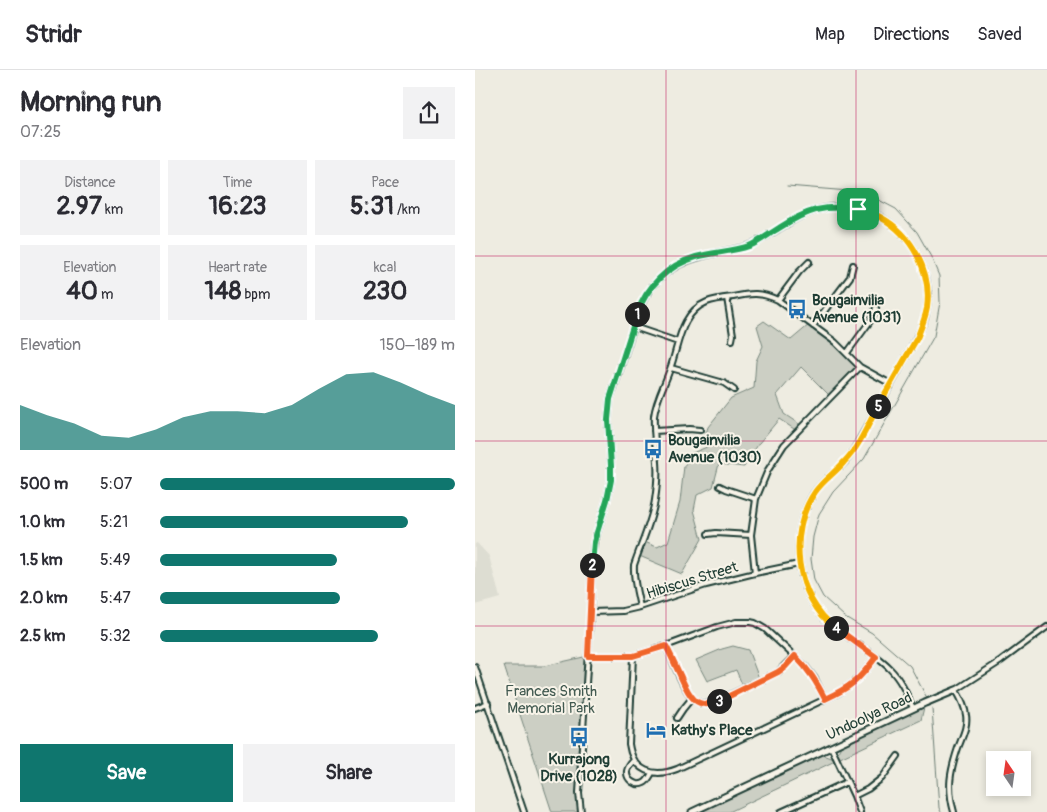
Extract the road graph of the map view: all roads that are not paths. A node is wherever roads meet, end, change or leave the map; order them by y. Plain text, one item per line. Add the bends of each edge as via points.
1 (809, 262) dead end
2 (853, 265) dead end
3 (727, 298) junction
4 (778, 300) junction
5 (876, 308) dead end
6 (813, 326) junction
7 (634, 328) junction
8 (732, 340) dead end
9 (678, 342) junction
10 (847, 353) junction
11 (860, 367) junction
12 (671, 368) junction
13 (891, 384) junction
14 (734, 390) dead end
15 (700, 430) dead end
16 (654, 431) junction
17 (720, 486) dead end
18 (756, 499) junction
19 (708, 534) dead end
20 (751, 535) junction
21 (799, 564) junction
22 (755, 573) junction
23 (640, 607) junction
24 (591, 612) junction
25 (1047, 627) edge
26 (666, 646) junction
27 (588, 656) junction
28 (633, 656) junction
29 (795, 656) junction
30 (876, 657) junction
31 (475, 667) edge
32 (956, 690) junction
33 (692, 698) junction
34 (825, 699) junction
35 (488, 703) junction
36 (475, 708) edge
37 (913, 708) junction
38 (677, 718) dead end
39 (831, 747) junction
40 (898, 756) dead end
41 (634, 760) junction
42 (652, 773) junction
43 (847, 782) junction
44 (854, 796) junction
45 (524, 812) edge
46 (581, 812) edge
47 (692, 812) edge
48 (781, 812) edge
49 (860, 812) edge
50 (954, 812) edge

1 - 4 street
2 - 6 street via 850,277
3 - 4 street via 758,293
3 - 8 street
3 - 9 street via 698,307 688,318
4 - 6 street
5 - 10 street
6 - 10 street
7 - 9 street
7 - 13 street via 648,292 675,266 695,257 748,246 812,211 835,207 858,209 881,217 899,230 915,252 925,278 927,299 922,327
7 - 24 street via 609,404 611,480 594,544
9 - 12 street
10 - 11 street
11 - 13 street
11 - 18 street via 784,445 768,470
12 - 14 street via 724,383
12 - 16 street via 654,416
13 - 21 street via 853,451 822,483 809,503 799,538
15 - 16 street
16 - 23 street via 658,464 655,501 633,572
17 - 18 street
18 - 20 street
19 - 20 street
20 - 22 street
21 - 22 street, Hibiscus Street
21 - 30 street via 806,587 824,618
22 - 23 street, Hibiscus Street
23 - 24 street, Hibiscus Street
24 - 27 street
25 - 32 street, Undoolya Road via 1001,662
26 - 28 street
26 - 29 street via 717,627 750,622 765,629
26 - 33 street
27 - 28 street
27 - 46 street via 579,793
28 - 41 street via 629,744
29 - 33 street via 778,672 715,702 701,704
29 - 34 street via 815,678
30 - 34 street via 855,682
30 - 37 street via 896,676
31 - 35 street
32 - 37 main road, Undoolya Road
32 - 50 street via 967,716 950,775
33 - 38 street
34 - 42 street via 677,768
35 - 36 street
35 - 45 street
37 - 39 main road, Undoolya Road
39 - 43 street
39 - 47 main road, Undoolya Road
40 - 44 street via 882,778
41 - 42 street
41 - 42 street via 627,774 634,783 645,783
43 - 44 street
43 - 48 street
44 - 49 street

